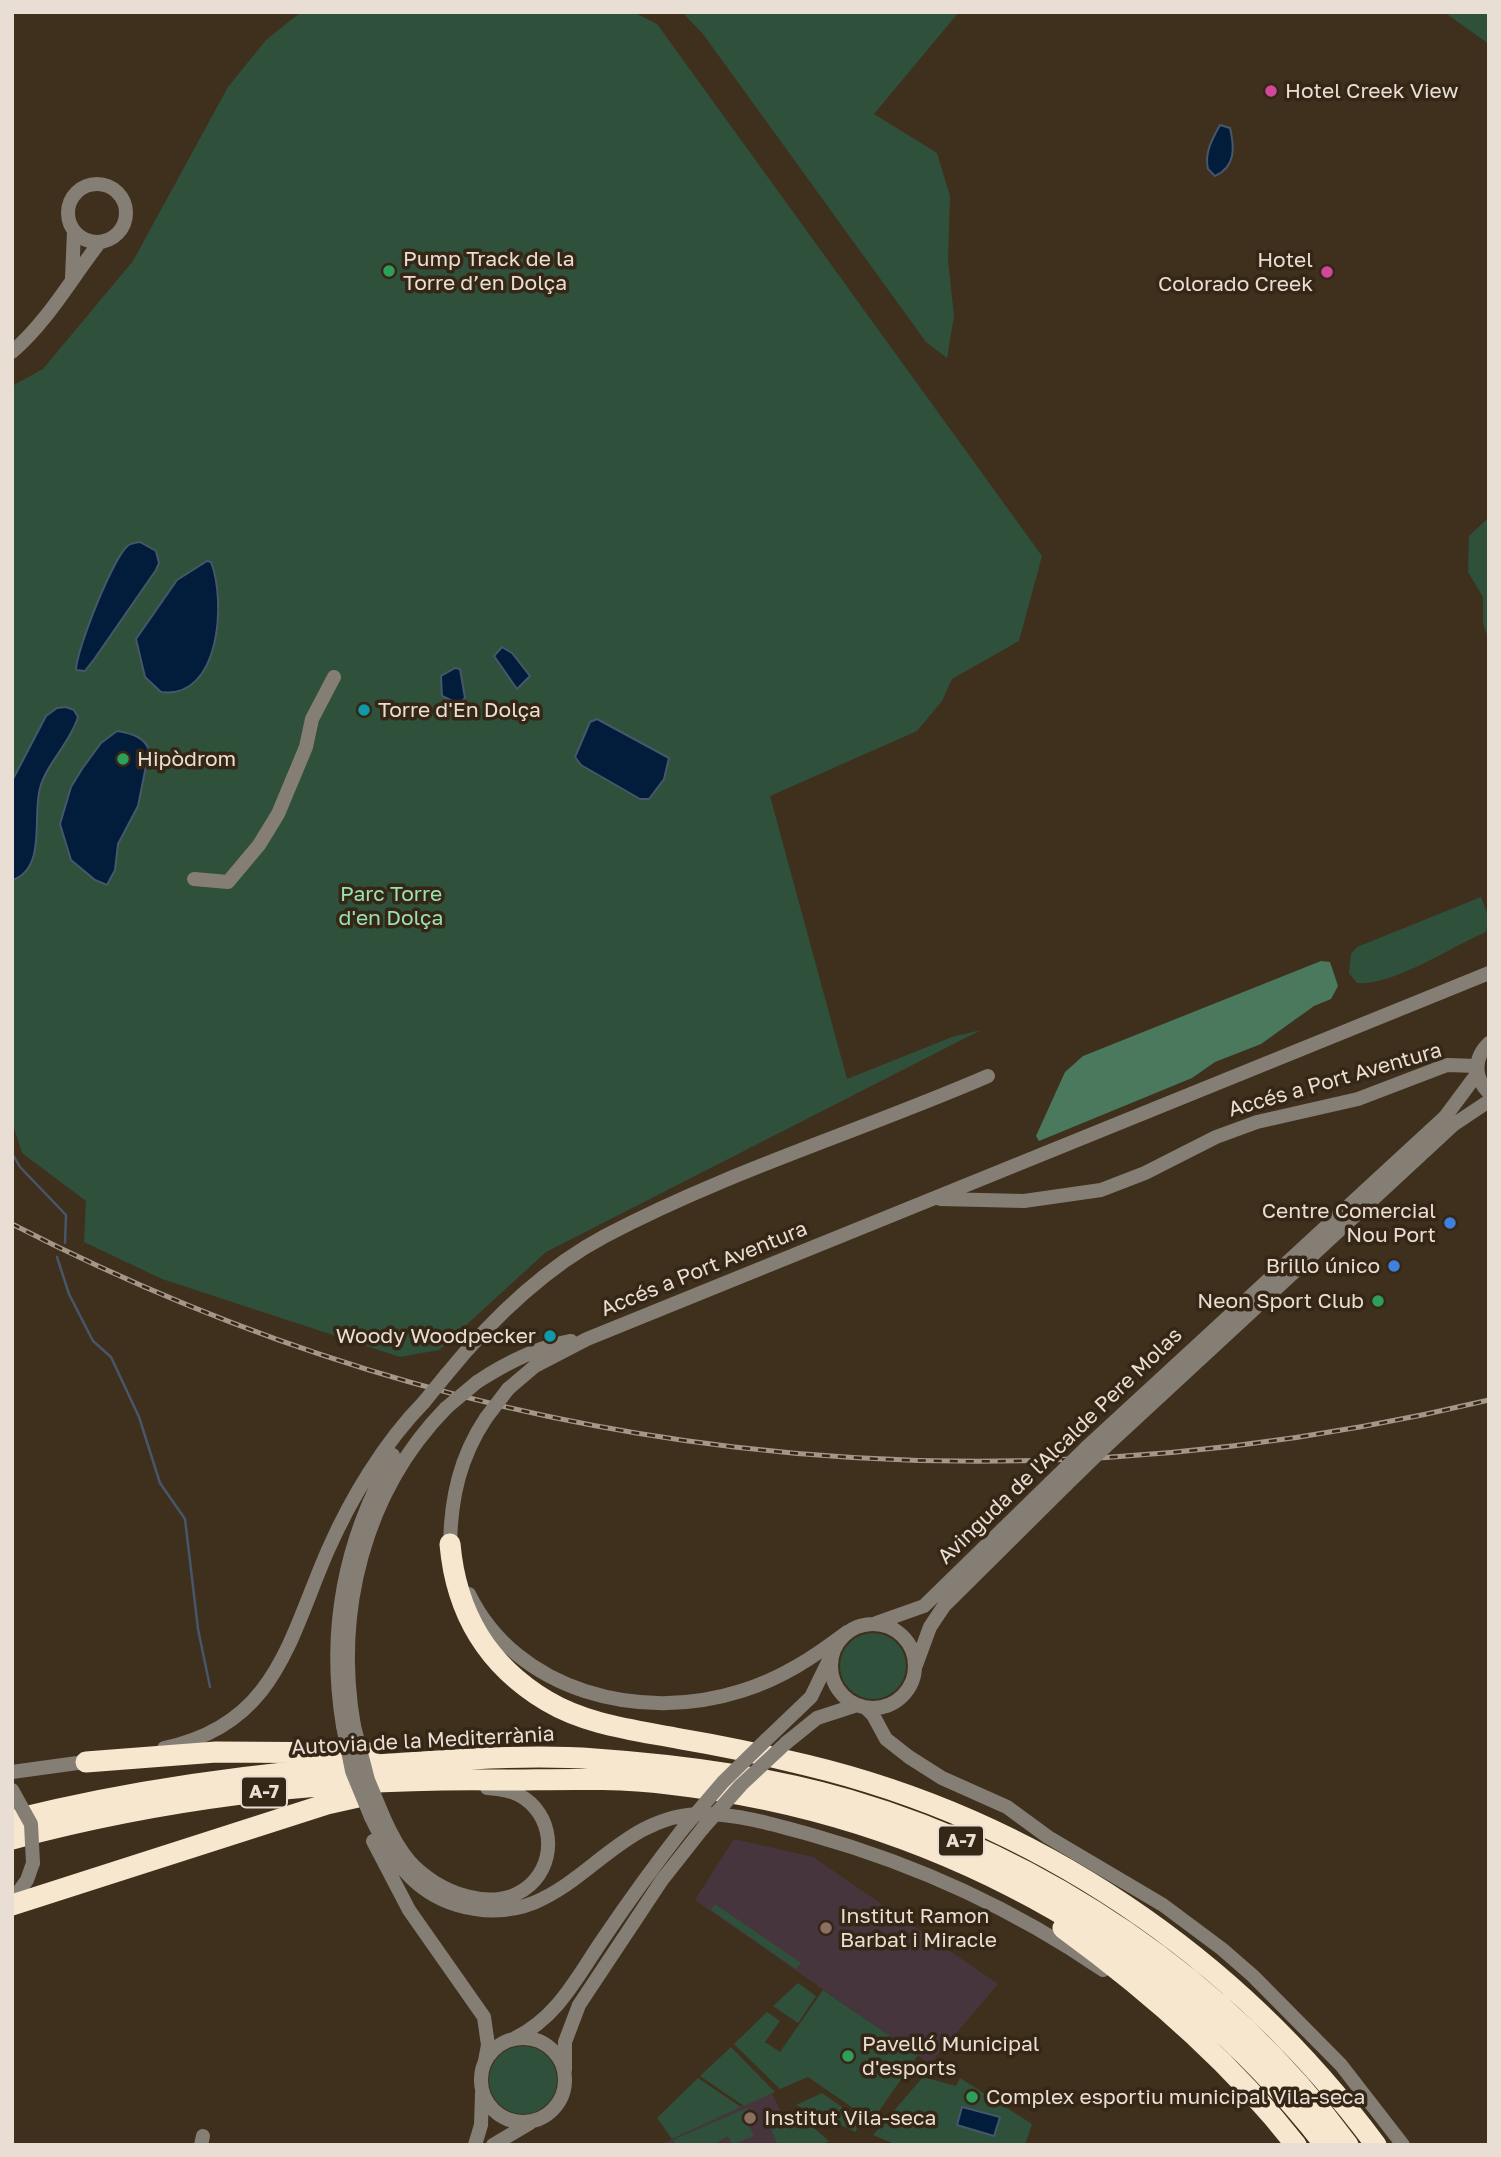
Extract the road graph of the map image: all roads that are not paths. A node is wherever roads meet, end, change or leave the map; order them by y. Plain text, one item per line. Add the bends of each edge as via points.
1 (74, 231) junction
2 (100, 242) junction
3 (72, 278) junction
4 (12, 352) edge
5 (334, 677) dead end
6 (194, 879) dead end
7 (1489, 973) edge
8 (1489, 1043) edge
9 (1477, 1070) junction
10 (988, 1076) dead end
11 (1489, 1093) edge
12 (1489, 1101) edge
13 (925, 1202) junction
14 (587, 1339) junction
15 (424, 1402) junction
16 (450, 1544) junction
17 (352, 1569) junction
18 (871, 1624) junction
19 (848, 1632) junction
20 (832, 1656) junction
21 (915, 1670) junction
22 (892, 1704) junction
23 (861, 1707) junction
24 (348, 1726) junction
25 (880, 1727) junction
26 (475, 1758) junction
27 (86, 1762) junction
28 (12, 1772) edge
29 (520, 1780) junction
30 (479, 1787) junction
31 (12, 1790) edge
32 (373, 1817) junction
33 (12, 1820) edge
34 (12, 1839) edge
35 (924, 1845) junction
36 (12, 1903) edge
37 (1098, 1912) junction
38 (1251, 2007) junction
39 (1174, 2020) junction
40 (515, 2038) junction
41 (485, 2061) junction
42 (565, 2070) junction
43 (481, 2088) junction
44 (534, 2121) junction
45 (475, 2145) edge
46 (493, 2145) edge
47 (1296, 2145) edge
48 (1325, 2145) edge
49 (1348, 2145) edge
50 (1376, 2145) edge
51 (1403, 2145) edge

1 - 2 street
1 - 2 street via 68,217 72,198 87,185 107,185 121,195 127,214 119,233
1 - 3 street
2 - 3 street
3 - 4 street via 50,314
5 - 6 street via 312,719 291,787 259,845 228,883
7 - 13 street, Accés a Port Aventura
8 - 9 street, Avinguda de l'Alcalde Pere Molas via 1480,1053
9 - 11 street
9 - 13 street, Accés a Port Aventura via 1447,1065 1371,1095 1256,1122 1101,1189 1034,1201
9 - 18 street, Avinguda de l'Alcalde Pere Molas, bridge via 1451,1112 1087,1447 924,1606
10 - 15 street, bridge via 736,1175 604,1237 548,1274 483,1330
12 - 21 street, Avinguda de l'Alcalde Pere Molas, bridge via 1443,1134 1066,1485 944,1606 930,1628
13 - 14 street, Accés a Port Aventura
14 - 16 street, Accés a Port Aventura, bridge via 535,1366 508,1389 486,1418 468,1449 454,1489
14 - 17 street, bridge via 550,1345 504,1365 446,1408 397,1471
15 - 17 street via 373,1493 355,1535
15 - 27 street via 404,1422 356,1497 286,1655 267,1687 229,1723 187,1743
16 - 19 street via 477,1610 509,1649 550,1678 606,1697 670,1703 722,1697 789,1671
16 - 38 highway via 456,1586 475,1630 512,1675 548,1701 601,1723 841,1774 979,1824 1077,1874 1139,1913 1199,1958
17 - 24 street via 336,1677
18 - 19 street
18 - 21 street via 904,1637
19 - 20 street
20 - 23 street via 835,1685
20 - 40 street, bridge via 810,1697 723,1782 682,1830 557,2006
21 - 22 street via 910,1687
22 - 23 street
22 - 25 street
23 - 25 street
23 - 42 street, bridge via 817,1718 741,1785 704,1828 662,1880 579,2005 565,2042
24 - 32 street, bridge via 368,1780
24 - 32 street, bridge via 352,1771
25 - 51 street via 886,1739 908,1757 1007,1807 1048,1838 1163,1905 1222,1949 1341,2065
26 - 27 highway via 265,1751
26 - 33 highway, Autovia de la Mediterrània / A-7 via 220,1780 96,1800
26 - 37 highway, Autovia de la Mediterrània / A-7 via 591,1758 714,1771 809,1789 953,1837 1038,1877
27 - 28 street
29 - 30 highway via 509,1787
29 - 34 highway, Autovia de la Mediterrània / A-7 via 379,1783 269,1792 118,1815
29 - 35 highway, Autovia de la Mediterrània / A-7 via 629,1780 758,1797
30 - 32 street via 519,1794 538,1812 547,1829 549,1845 542,1870 524,1890 509,1897 472,1898 434,1882
30 - 36 highway via 406,1790 327,1804
31 - 36 street, bridge via 31,1824 33,1863
32 - 39 street via 393,1858 419,1886 441,1900 486,1911 539,1902 636,1832 662,1819 705,1814 767,1823 890,1860 968,1892 1068,1947
32 - 41 street via 385,1866 409,1910 484,2017
35 - 39 highway via 1064,1929
35 - 48 highway, Autovia de la Mediterrània / A-7 via 1059,1911 1154,1975 1236,2045
37 - 38 highway via 1119,1918
37 - 49 highway, Autovia de la Mediterrània / A-7 via 1180,1972 1236,2021 1290,2075
38 - 50 highway via 1330,2085
39 - 47 highway via 1232,2073
40 - 41 street via 503,2042
40 - 42 street via 541,2041 560,2058
41 - 43 street
42 - 44 street via 566,2084 556,2107
43 - 44 street via 486,2101 507,2119
43 - 45 street
44 - 46 street

